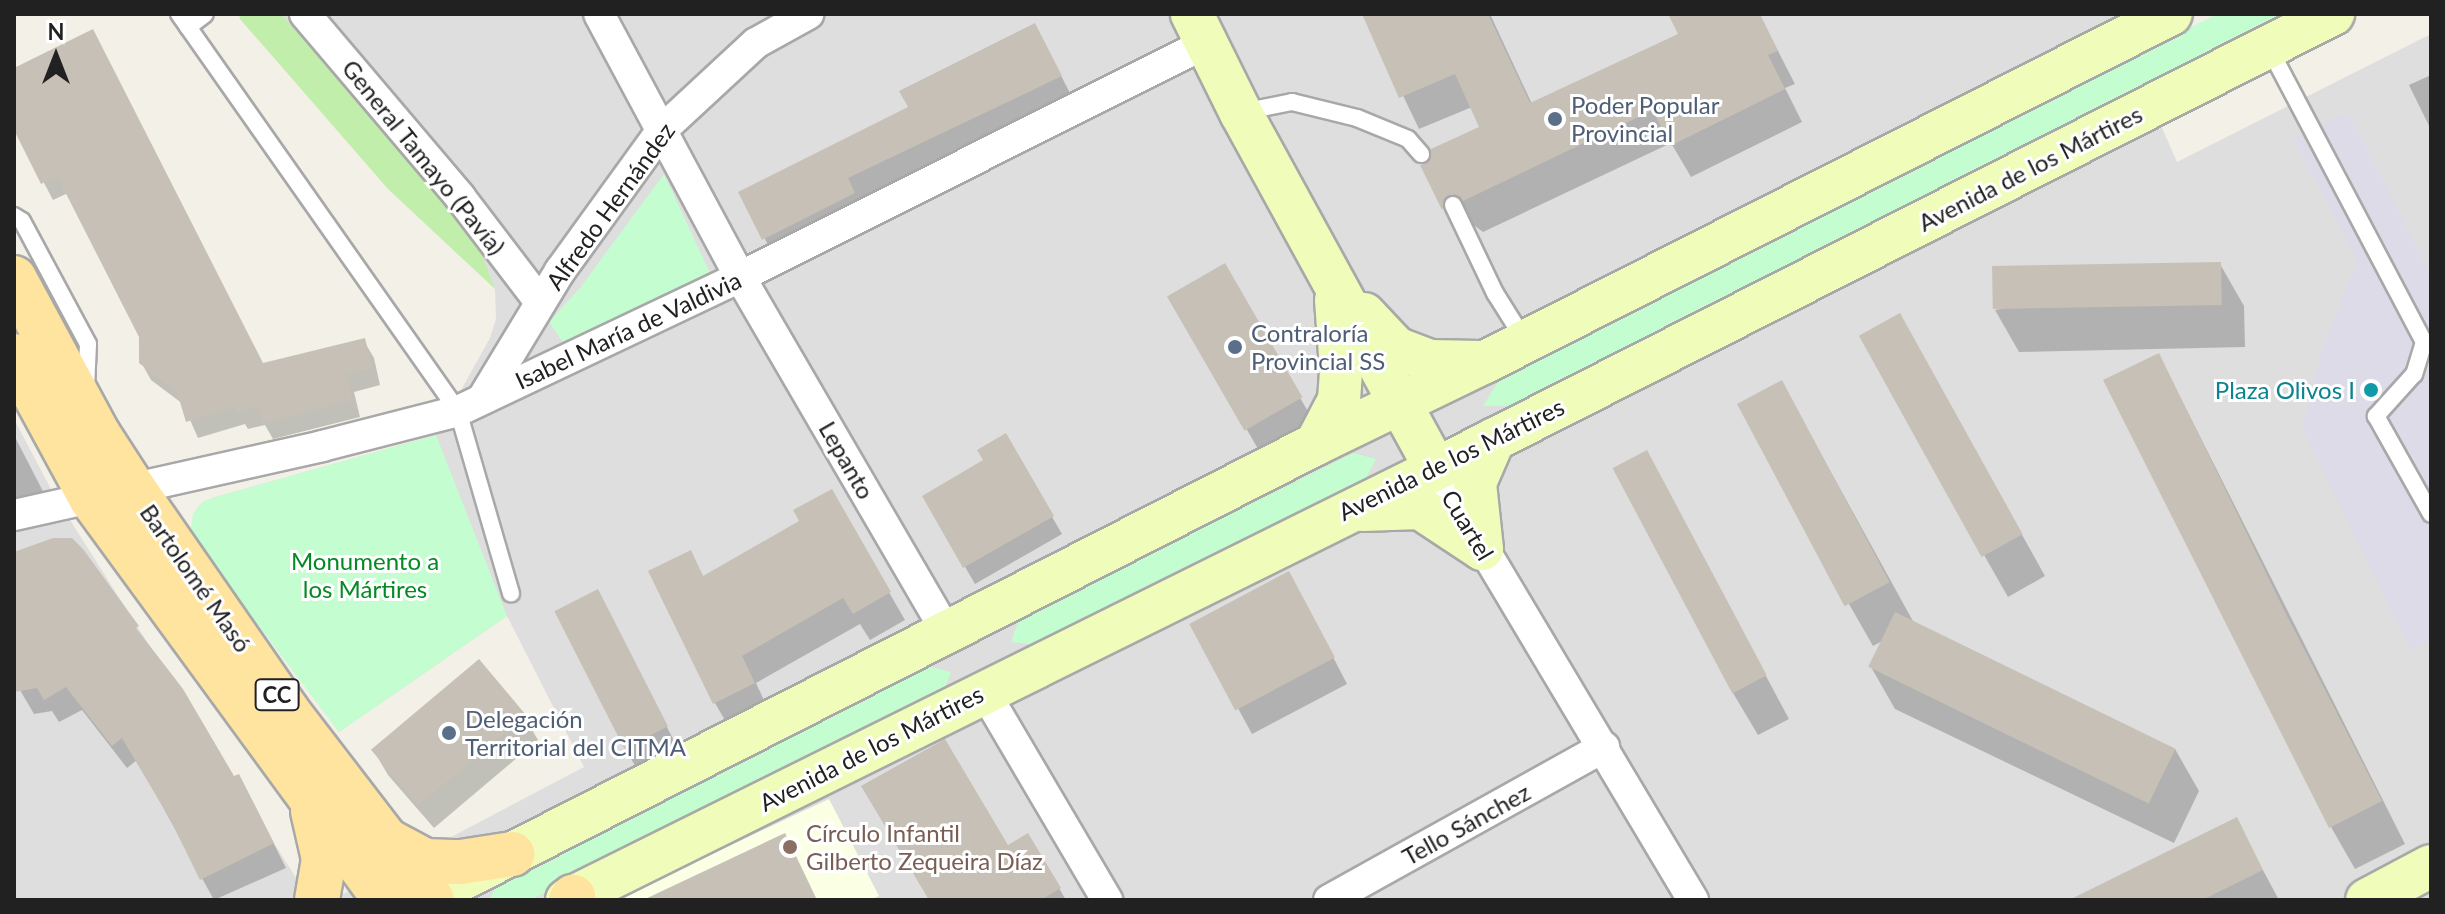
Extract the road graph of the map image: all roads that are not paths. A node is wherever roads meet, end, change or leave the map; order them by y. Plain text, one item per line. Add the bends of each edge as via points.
1 (205, 14) edge
2 (305, 14) edge
3 (599, 14) edge
4 (808, 14) edge
5 (2171, 14) edge
6 (2333, 14) edge
7 (183, 20) edge
8 (1199, 28) edge
9 (2269, 47) junction
10 (1241, 113) junction
11 (662, 130) junction
12 (1421, 154) dead end
13 (1453, 205) dead end
14 (14, 216) edge
15 (740, 277) junction
16 (14, 278) edge
17 (1334, 283) junction
18 (540, 302) junction
19 (1526, 342) junction
20 (14, 356) edge
21 (1485, 362) junction
22 (1399, 402) junction
23 (470, 405) junction
24 (85, 410) junction
25 (1494, 439) junction
26 (1316, 444) junction
27 (1436, 469) junction
28 (133, 488) junction
29 (91, 498) junction
30 (1345, 511) junction
31 (2431, 514) edge
32 (14, 515) edge
33 (1482, 549) junction
34 (511, 593) dead end
35 (947, 632) junction
36 (984, 691) junction
37 (1604, 747) junction
38 (311, 801) junction
39 (385, 839) junction
40 (512, 854) junction
41 (2431, 866) edge
42 (427, 899) edge
43 (570, 899) edge
44 (317, 900) edge
45 (385, 900) edge
46 (1107, 900) edge
47 (1329, 900) edge
48 (1693, 900) edge
49 (2367, 900) edge

1 - 7 lane
2 - 18 street, General Tamayo (Pavía) via 460,197
3 - 11 street, Lepanto
4 - 11 street, Alfredo Hernández via 756,43
5 - 19 main road
6 - 9 main road, Avenida de los Mártires
7 - 23 lane
8 - 10 main road, Cuartel
8 - 15 street, Isabel María de Valdivia
9 - 25 main road, Avenida de los Mártires
9 - 31 lane via 2424,342 2414,374 2376,416
10 - 12 lane via 1292,102 1357,118 1408,139
10 - 17 main road, Cuartel
11 - 15 street, Lepanto
11 - 18 street, Alfredo Hernández
13 - 19 lane via 1495,293
14 - 24 lane via 22,221 88,344
15 - 23 street, Isabel María de Valdivia
15 - 35 street, Lepanto
16 - 24 main road, Bartolomé Masó / CC
17 - 21 main road via 1396,348 1430,361
17 - 22 main road, Cuartel
17 - 26 main road via 1339,400
18 - 23 street, Alfredo Hernández
19 - 21 main road
20 - 29 main road, Bartolomé Masó / CC
21 - 22 main road
22 - 26 main road
22 - 27 main road, Cuartel
23 - 28 street, Isabel María de Valdivia
23 - 34 lane
24 - 28 main road, Bartolomé Masó / CC
25 - 27 main road, Avenida de los Mártires
25 - 33 main road via 1475,483
26 - 35 main road
27 - 30 main road, Avenida de los Mártires
27 - 33 street, Cuartel
28 - 29 street, Isabel María de Valdivia
28 - 39 main road, Bartolomé Masó / CC via 288,712
29 - 32 street, Isabel María de Valdivia
29 - 38 main road, Bartolomé Masó / CC
30 - 33 main road via 1420,508
30 - 36 main road, Avenida de los Mártires
33 - 37 street, Cuartel
35 - 36 main road, Lepanto
35 - 40 main road
36 - 43 main road, Avenida de los Mártires
36 - 46 street, Lepanto
37 - 47 street, Tello Sánchez
37 - 48 street, Cuartel
38 - 44 main road via 324,859
38 - 45 main road, Bartolomé Masó / CC
39 - 40 main road via 425,861
39 - 42 main road, Bartolomé Masó / CC
40 - 42 main road
41 - 49 main road

